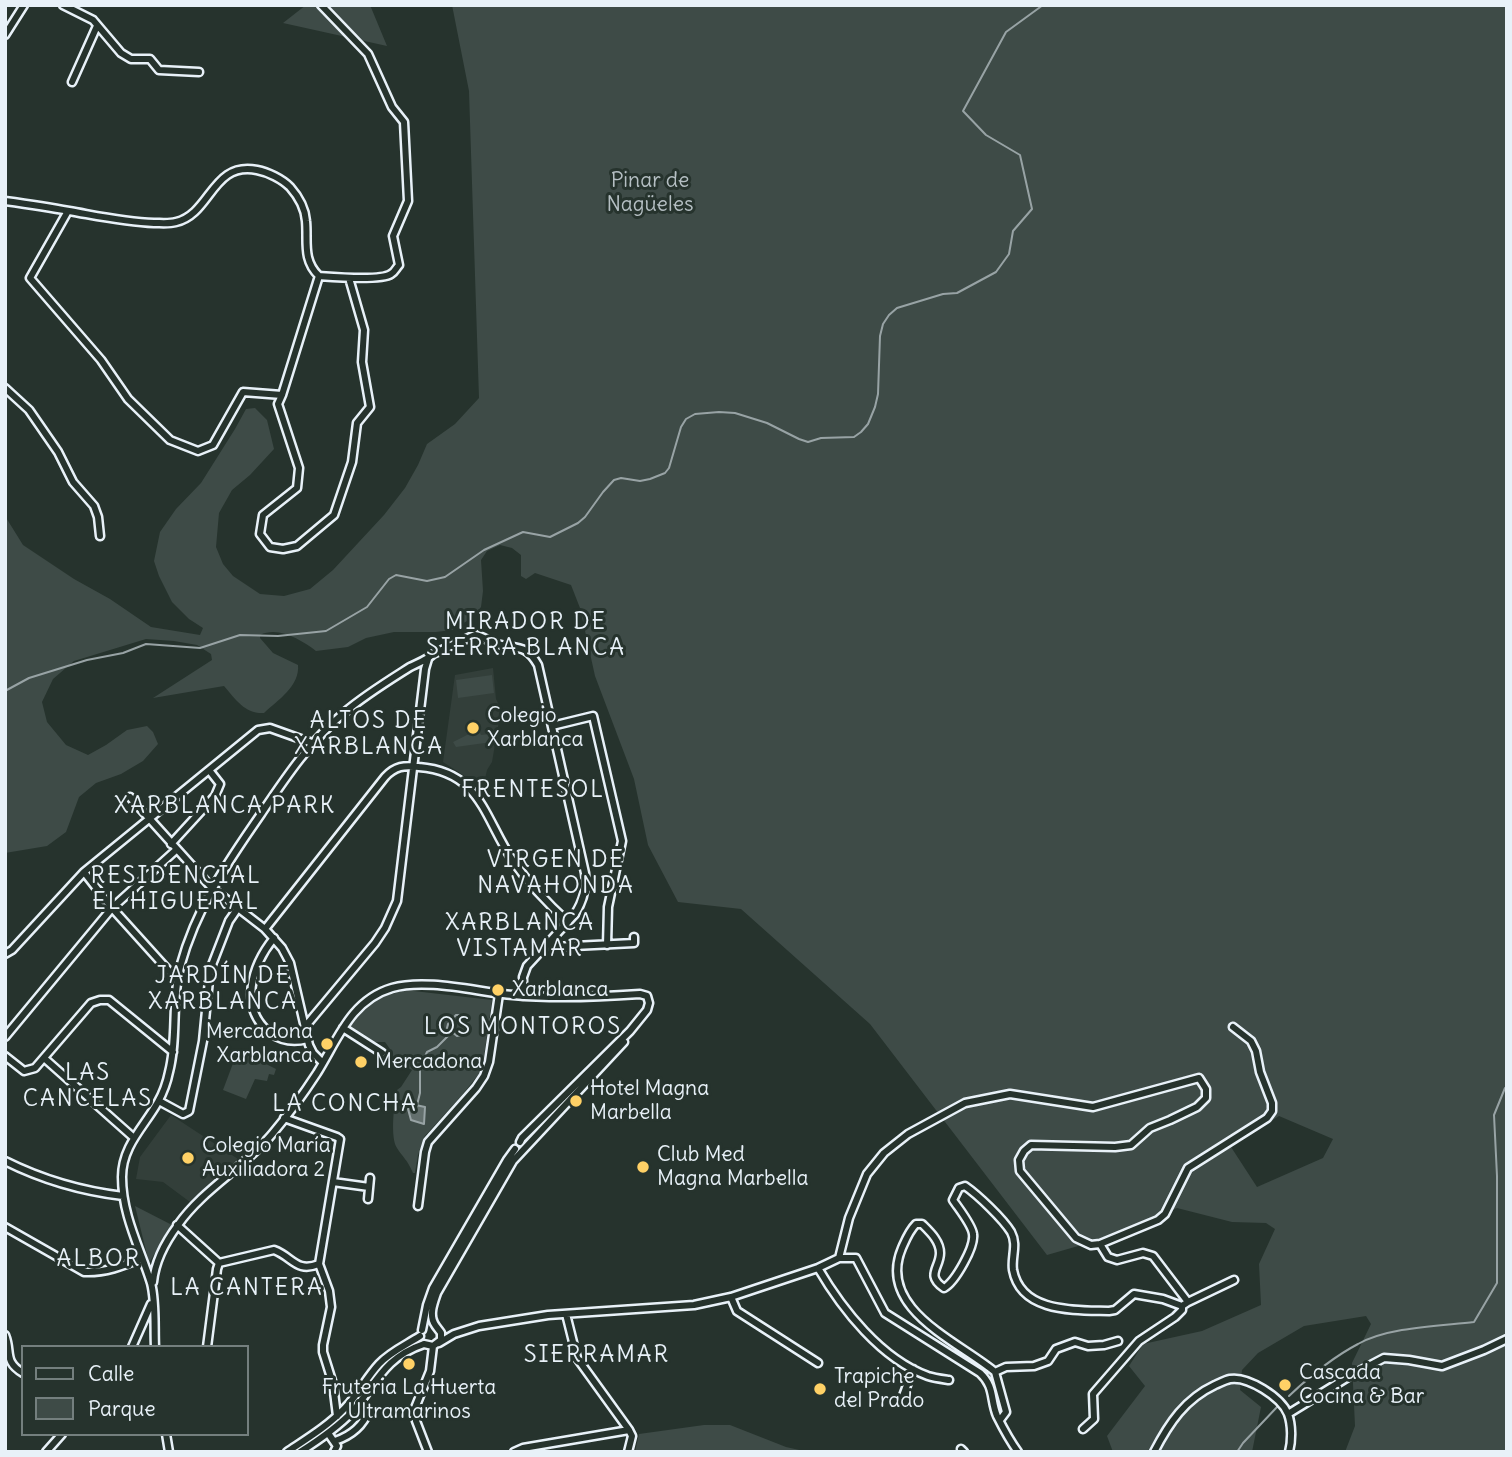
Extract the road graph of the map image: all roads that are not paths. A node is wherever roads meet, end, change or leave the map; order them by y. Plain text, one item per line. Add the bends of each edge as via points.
1 (24, 5) edge
2 (64, 5) edge
3 (321, 5) edge
4 (97, 26) junction
5 (5, 35) edge
6 (200, 72) dead end
7 (72, 82) dead end
8 (5, 201) edge
9 (68, 211) junction
10 (319, 276) junction
11 (349, 278) junction
12 (5, 388) edge
13 (282, 395) junction
14 (100, 536) dead end
15 (428, 659) junction
16 (413, 666) junction
17 (425, 669) junction
18 (552, 726) junction
19 (312, 743) junction
20 (414, 766) junction
21 (209, 770) junction
22 (130, 797) dead end
23 (150, 818) junction
24 (173, 847) junction
25 (84, 872) junction
26 (212, 888) junction
27 (113, 908) junction
28 (238, 908) junction
29 (568, 922) junction
30 (265, 929) junction
31 (634, 937) dead end
32 (274, 938) junction
33 (547, 944) junction
34 (607, 945) junction
35 (5, 954) edge
36 (177, 980) junction
37 (499, 994) junction
38 (523, 996) junction
39 (1233, 1027) dead end
40 (304, 1028) junction
41 (343, 1028) junction
42 (5, 1037) edge
43 (307, 1039) junction
44 (173, 1052) junction
45 (382, 1053) dead end
46 (5, 1055) edge
47 (44, 1058) junction
48 (322, 1062) junction
49 (159, 1101) junction
50 (284, 1118) junction
51 (134, 1138) junction
52 (520, 1148) junction
53 (5, 1161) edge
54 (370, 1178) dead end
55 (333, 1182) junction
56 (369, 1188) junction
57 (123, 1196) junction
58 (368, 1199) dead end
59 (418, 1206) dead end
60 (177, 1226) junction
61 (5, 1227) edge
62 (1100, 1244) junction
63 (142, 1258) junction
64 (839, 1258) junction
65 (219, 1263) junction
66 (319, 1264) junction
67 (818, 1268) junction
68 (1234, 1280) dead end
69 (152, 1289) junction
70 (731, 1297) junction
71 (1185, 1304) junction
72 (566, 1314) junction
73 (437, 1328) junction
74 (421, 1333) junction
75 (454, 1334) junction
76 (5, 1335) edge
77 (1507, 1339) edge
78 (1118, 1341) dead end
79 (425, 1344) junction
80 (436, 1344) junction
81 (133, 1345) edge
82 (155, 1345) edge
83 (207, 1345) edge
84 (818, 1363) dead end
85 (913, 1368) junction
86 (21, 1372) edge
87 (995, 1372) junction
88 (949, 1380) dead end
89 (903, 1396) dead end
90 (369, 1410) dead end
91 (1288, 1414) junction
92 (337, 1416) junction
93 (1000, 1420) junction
94 (1083, 1429) dead end
95 (629, 1430) junction
96 (328, 1433) junction
97 (60, 1436) edge
98 (335, 1441) junction
99 (46, 1452) edge
100 (288, 1452) edge
101 (300, 1452) edge
102 (334, 1452) edge
103 (428, 1452) edge
104 (514, 1452) edge
105 (628, 1452) edge
106 (1018, 1452) edge
107 (1154, 1452) edge
108 (1289, 1452) edge

1 - 5 street
2 - 4 street
3 - 11 street via 368,54 392,107 404,122 408,201 393,236 398,265 392,274
4 - 6 street via 131,59 150,59 159,70
4 - 7 street
8 - 9 street
9 - 10 street via 126,222 176,222 193,213 226,176 237,170 262,172 288,185 303,207 308,260
9 - 13 street via 30,278 101,360 128,399 170,440 198,451 213,445 243,392
10 - 11 street
10 - 13 street
11 - 13 street via 364,330 362,362 370,407 357,423 352,462 334,514 297,546 283,549 270,547 260,534 263,515 297,488 299,467 278,404
12 - 14 street via 29,410 73,482 94,506
15 - 16 street
15 - 17 street
15 - 18 street via 475,635 521,648 538,665
16 - 17 street
16 - 19 street via 359,701
17 - 20 street
18 - 29 street via 586,883 585,895
18 - 34 street via 593,716 622,841 608,907
19 - 21 street via 263,728
19 - 26 street
20 - 29 street via 459,778 472,791 512,859 537,893
20 - 30 street via 395,768 385,778
20 - 40 street via 393,910 375,943
21 - 23 street
21 - 24 street via 219,789
22 - 23 street
23 - 24 street
23 - 25 street
24 - 26 street
24 - 27 street
25 - 27 street
25 - 35 street
26 - 28 street
26 - 36 street
27 - 36 street
27 - 42 street
28 - 30 street
28 - 49 street via 210,970 203,1041 189,1111 183,1114
29 - 33 street
30 - 32 street
31 - 34 street via 634,943
32 - 40 street via 289,963
32 - 43 street via 253,982 253,1011 275,1036 293,1042
33 - 34 street
33 - 38 street via 527,966
36 - 44 street
37 - 38 street
37 - 41 street via 414,984 396,987 361,1005
37 - 59 street via 484,1076 428,1142
38 - 52 street via 640,994 649,999 647,1010 630,1031 522,1138
39 - 62 street via 1256,1051 1272,1111 1188,1168 1158,1220
40 - 43 street
41 - 45 street
41 - 48 street
43 - 48 street
44 - 47 street via 109,1000 100,1000 91,1003
44 - 49 street
46 - 47 street via 24,1071
47 - 51 street
48 - 50 street
49 - 51 street
50 - 55 street via 339,1138
50 - 60 street
51 - 57 street via 123,1163
52 - 73 street via 441,1285 432,1310
52 - 74 street via 502,1169 433,1288
53 - 57 street via 56,1182
54 - 56 street
55 - 56 street
55 - 66 street
56 - 58 street
57 - 63 street
60 - 65 street
60 - 69 street via 155,1269
61 - 63 street via 84,1272 99,1273
62 - 64 street via 1076,1238 1029,1184 1020,1171 1024,1151 1042,1144 1130,1144 1150,1128 1197,1107 1206,1098 1199,1078 1093,1107 1010,1094 965,1103 908,1134 884,1153 867,1174
62 - 71 street via 1108,1257 1117,1260 1143,1253 1153,1256
63 - 69 street
64 - 67 street
64 - 93 street via 856,1258 886,1313 988,1380
65 - 66 street via 274,1250 307,1268
65 - 83 street
66 - 92 street via 331,1307 323,1352
67 - 70 street
67 - 85 street via 864,1332
68 - 71 street
69 - 81 street via 148,1312
69 - 82 street
70 - 72 street via 694,1305
70 - 84 street via 737,1311
71 - 87 street via 1134,1294 1115,1310 1070,1310 1030,1298 1015,1278 1011,1233 977,1195 965,1186 959,1188 953,1200 973,1232 973,1244 951,1283 944,1287 935,1279 940,1249 922,1224 913,1226 897,1260 897,1279 914,1311 944,1338
71 - 94 street via 1175,1317 1139,1341 1093,1394 1094,1419
72 - 75 street
72 - 95 street via 577,1358
73 - 74 street via 428,1325
73 - 75 street
73 - 80 street via 442,1337
74 - 79 street
74 - 92 street via 380,1363
75 - 80 street
76 - 86 street via 10,1362
77 - 91 street via 1442,1366 1384,1358
78 - 87 street via 1088,1346 1075,1342 1056,1349 1048,1361
79 - 80 street
79 - 96 street via 388,1365 353,1410
80 - 103 street via 415,1408
85 - 88 street
85 - 89 street
87 - 93 street via 1006,1412
90 - 98 street via 349,1437
91 - 107 street via 1264,1389 1229,1379 1189,1401 1174,1416
91 - 108 street
92 - 100 street
93 - 106 street
95 - 104 street
95 - 105 street
96 - 98 street
96 - 101 street
97 - 99 street
98 - 102 street

